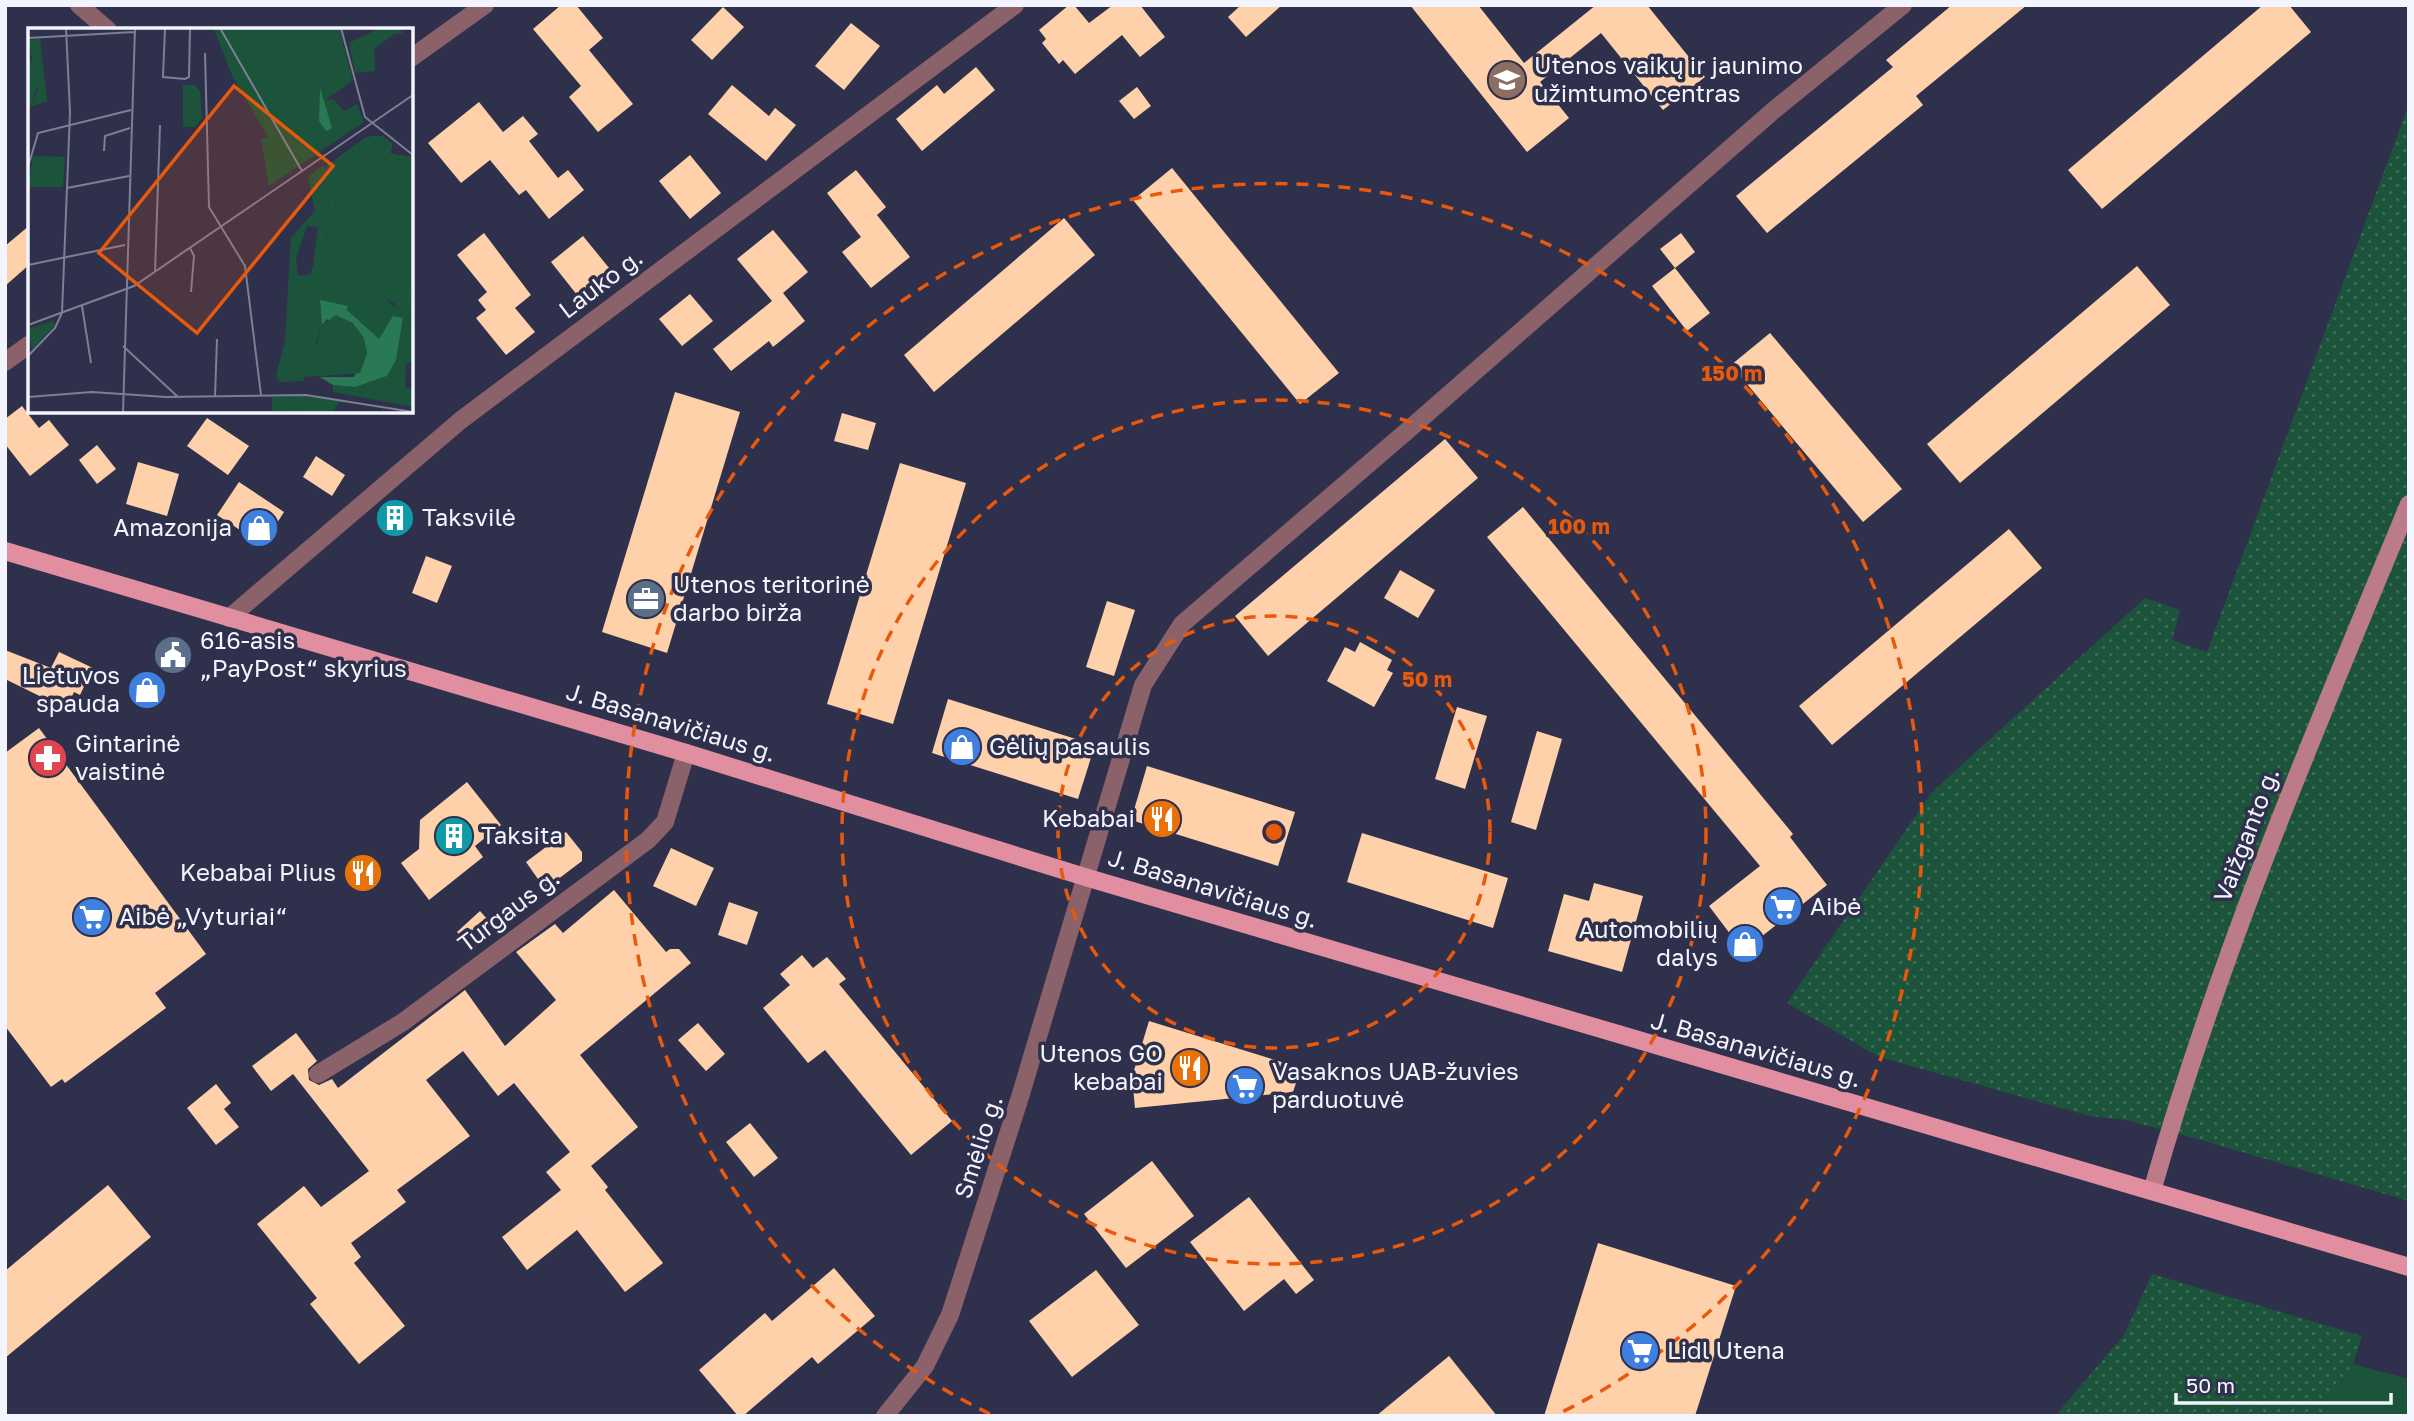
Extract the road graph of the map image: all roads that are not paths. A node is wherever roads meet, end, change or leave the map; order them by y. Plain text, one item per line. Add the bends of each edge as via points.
1 (79, 5) edge
2 (485, 5) edge
3 (1015, 5) edge
4 (1903, 5) edge
5 (106, 28) edge
6 (413, 57) edge
7 (28, 345) edge
8 (5, 362) edge
9 (2409, 504) edge
10 (5, 551) edge
11 (229, 618) junction
12 (686, 753) junction
13 (1085, 877) junction
14 (318, 1074) dead end
15 (2152, 1191) junction
16 (2409, 1267) edge
17 (885, 1416) edge

1 - 5 street
2 - 6 street
3 - 11 street, Lauko g. via 461,420
4 - 13 street, Smėlio g. via 1774,110 1182,624 1143,685
7 - 8 street
9 - 15 main road, Vaižganto g. via 2245,906
10 - 11 main road, J. Basanavičiaus g.
11 - 12 main road, J. Basanavičiaus g.
12 - 13 main road, J. Basanavičiaus g.
12 - 14 street, Turgaus g. via 665,822 648,840 403,1022
13 - 15 main road, J. Basanavičiaus g.
13 - 17 street, Smėlio g. via 950,1315 925,1366
15 - 16 main road, J. Basanavičiaus g.

